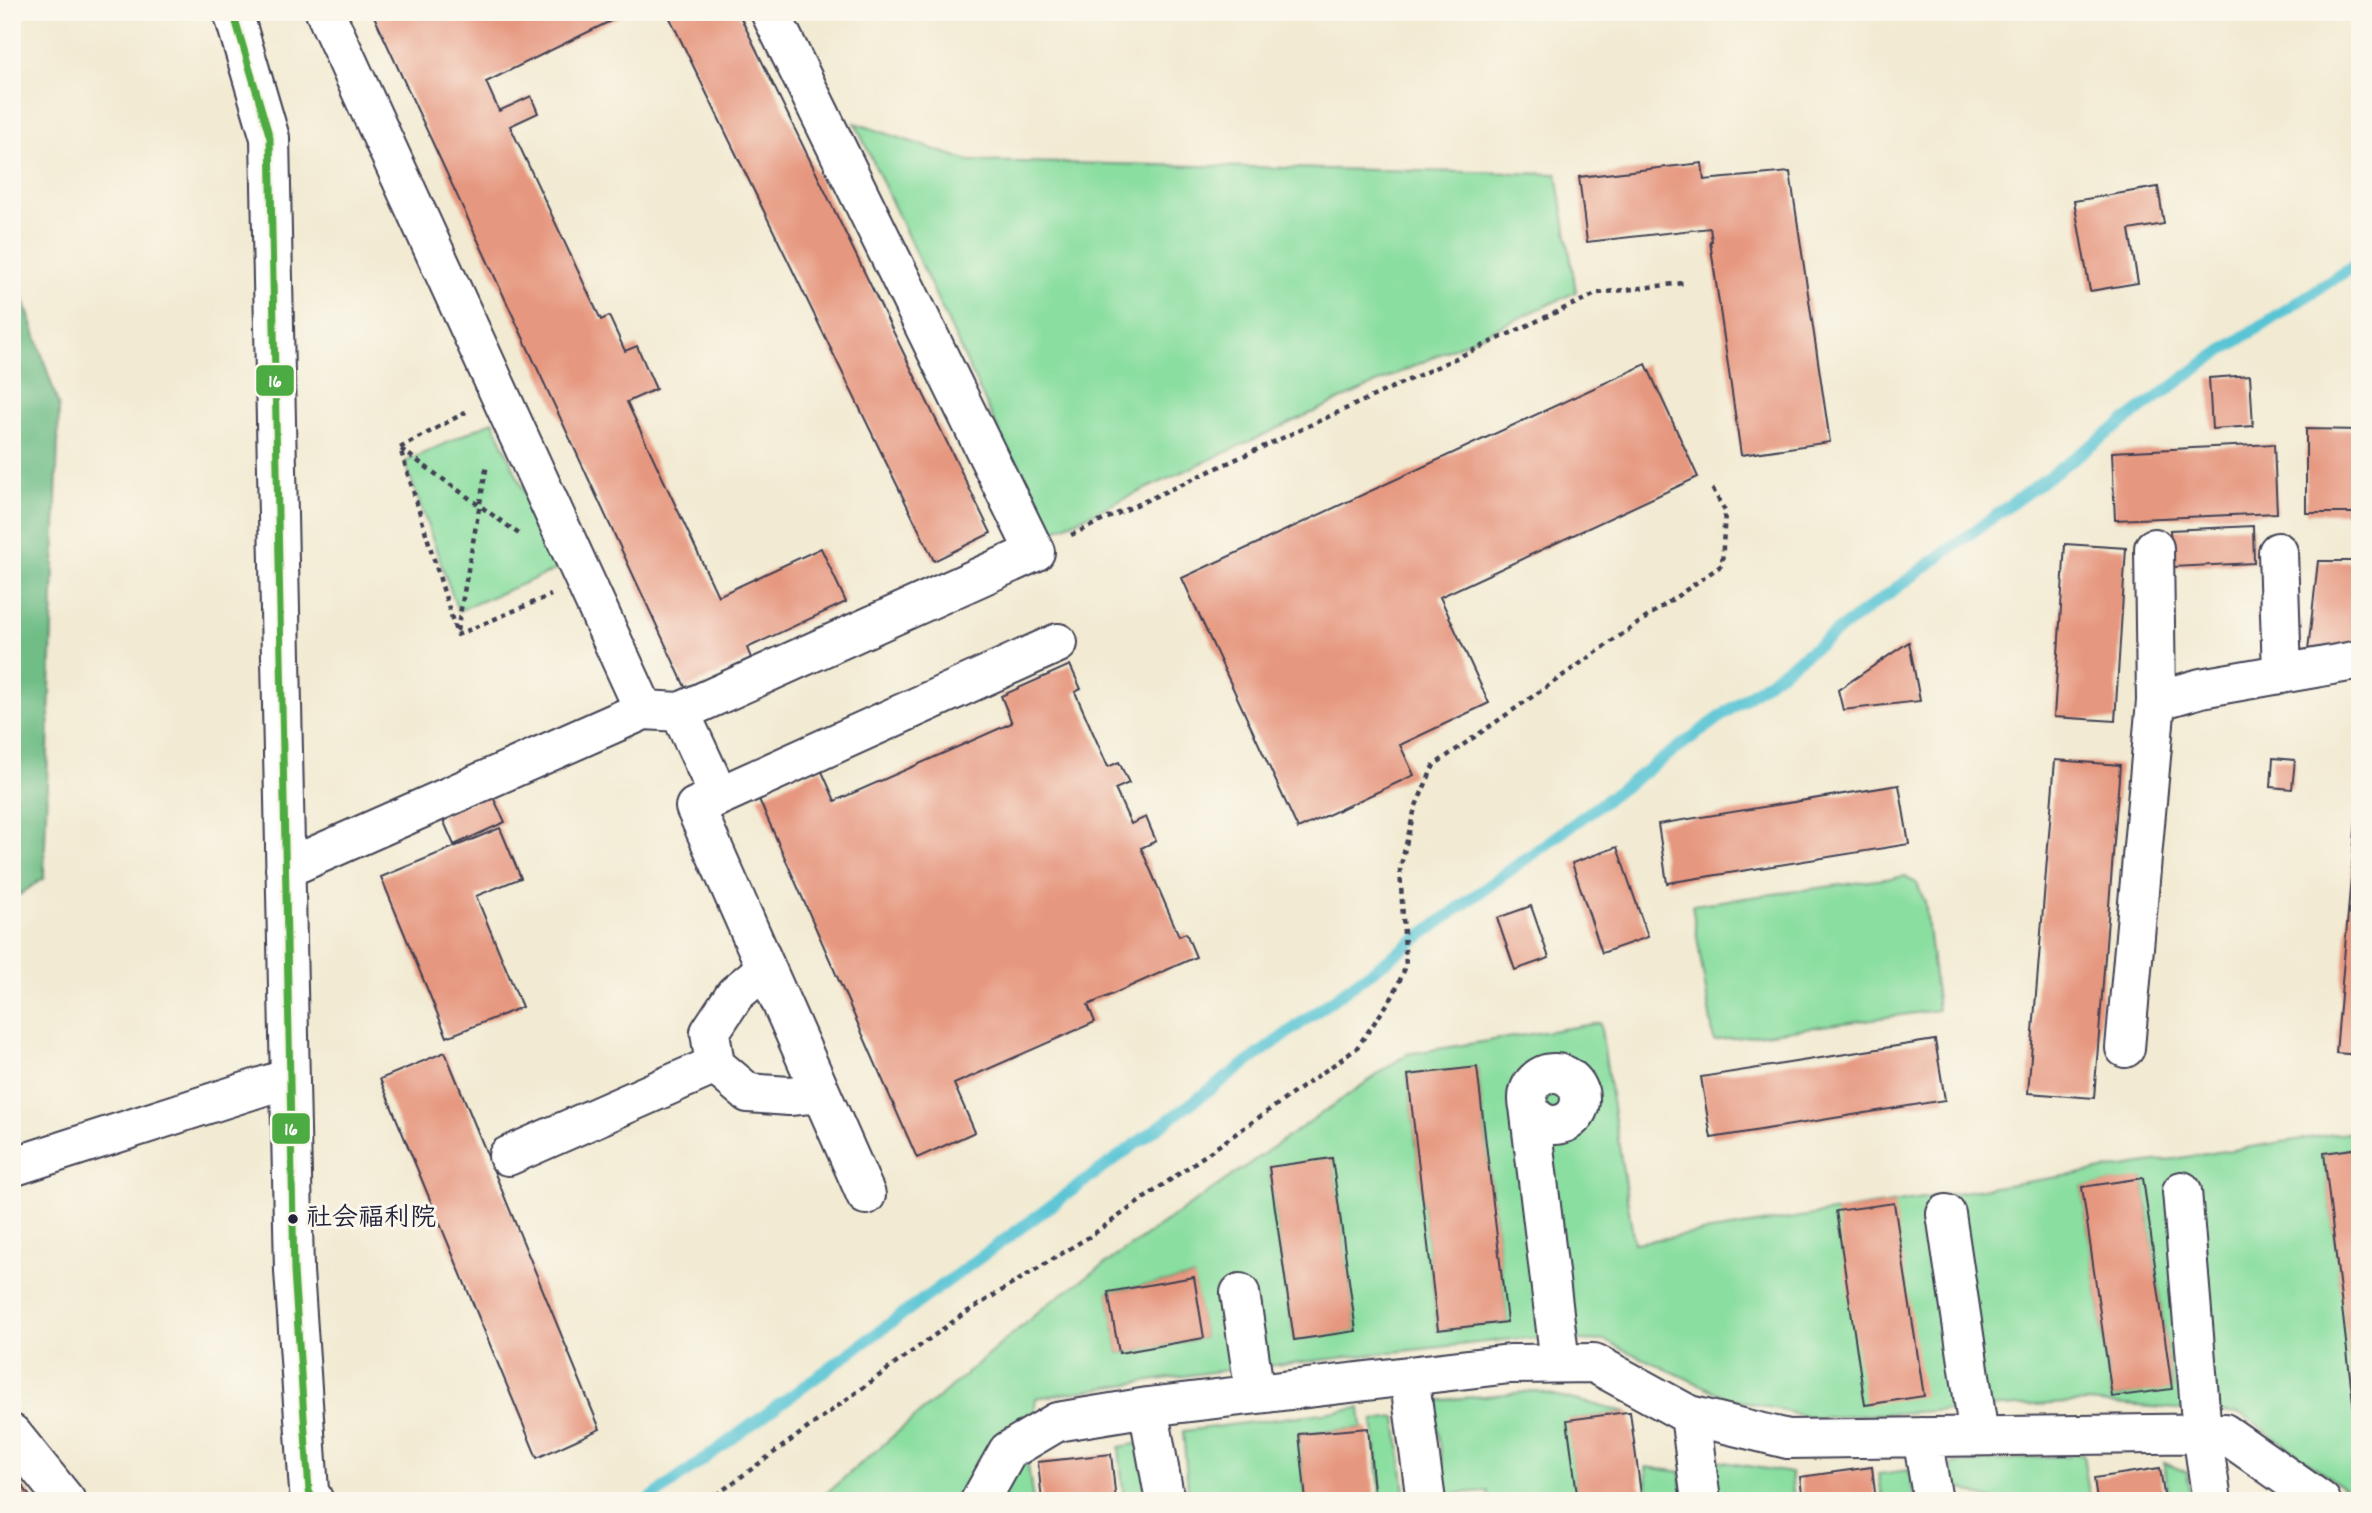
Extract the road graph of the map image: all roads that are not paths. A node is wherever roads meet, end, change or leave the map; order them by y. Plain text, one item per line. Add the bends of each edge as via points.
1 (233, 12) edge
2 (325, 12) edge
3 (770, 12) edge
4 (2154, 548) dead end
5 (2278, 552) dead end
6 (1058, 643) dead end
7 (2360, 660) edge
8 (2282, 674) junction
9 (2156, 701) junction
10 (662, 711) junction
11 (719, 796) junction
12 (285, 869) junction
13 (766, 968) junction
14 (2125, 1048) dead end
15 (715, 1065) junction
16 (289, 1078) junction
17 (821, 1093) junction
18 (1529, 1106) dead end
19 (508, 1156) dead end
20 (12, 1167) edge
21 (2182, 1191) dead end
22 (866, 1195) dead end
23 (1946, 1214) dead end
24 (1240, 1293) dead end
25 (1560, 1363) junction
26 (1409, 1376) junction
27 (1255, 1394) junction
28 (1148, 1406) junction
29 (1690, 1415) junction
30 (2202, 1433) junction
31 (12, 1434) edge
32 (1979, 1436) junction
33 (1922, 1437) junction
34 (66, 1501) edge
35 (314, 1501) edge
36 (980, 1501) edge
37 (1165, 1501) edge
38 (1426, 1501) edge
39 (1701, 1501) edge
40 (1933, 1501) edge
41 (2212, 1501) edge
42 (2321, 1501) edge

1 - 12 street via 270,138
2 - 10 street via 584,582
3 - 10 street via 1035,552
4 - 9 street
5 - 8 street
6 - 11 street
7 - 8 street
8 - 9 street
9 - 14 street
10 - 11 street
10 - 12 street
11 - 13 street via 695,807
12 - 16 street
13 - 15 street via 735,995 710,1032
13 - 17 street
15 - 17 street via 748,1093
15 - 19 street
16 - 20 street
16 - 35 street via 294,1271 309,1491
17 - 22 street
18 - 25 street
21 - 30 street
23 - 32 street
24 - 27 street
25 - 26 street
25 - 29 street via 1594,1363
26 - 27 street
26 - 38 street
27 - 28 street
28 - 36 street via 1058,1422 1008,1451
28 - 37 street
29 - 33 street via 1788,1439
29 - 39 street
30 - 32 street
30 - 41 street
30 - 42 street via 2224,1433
31 - 34 street
32 - 33 street
33 - 40 street

